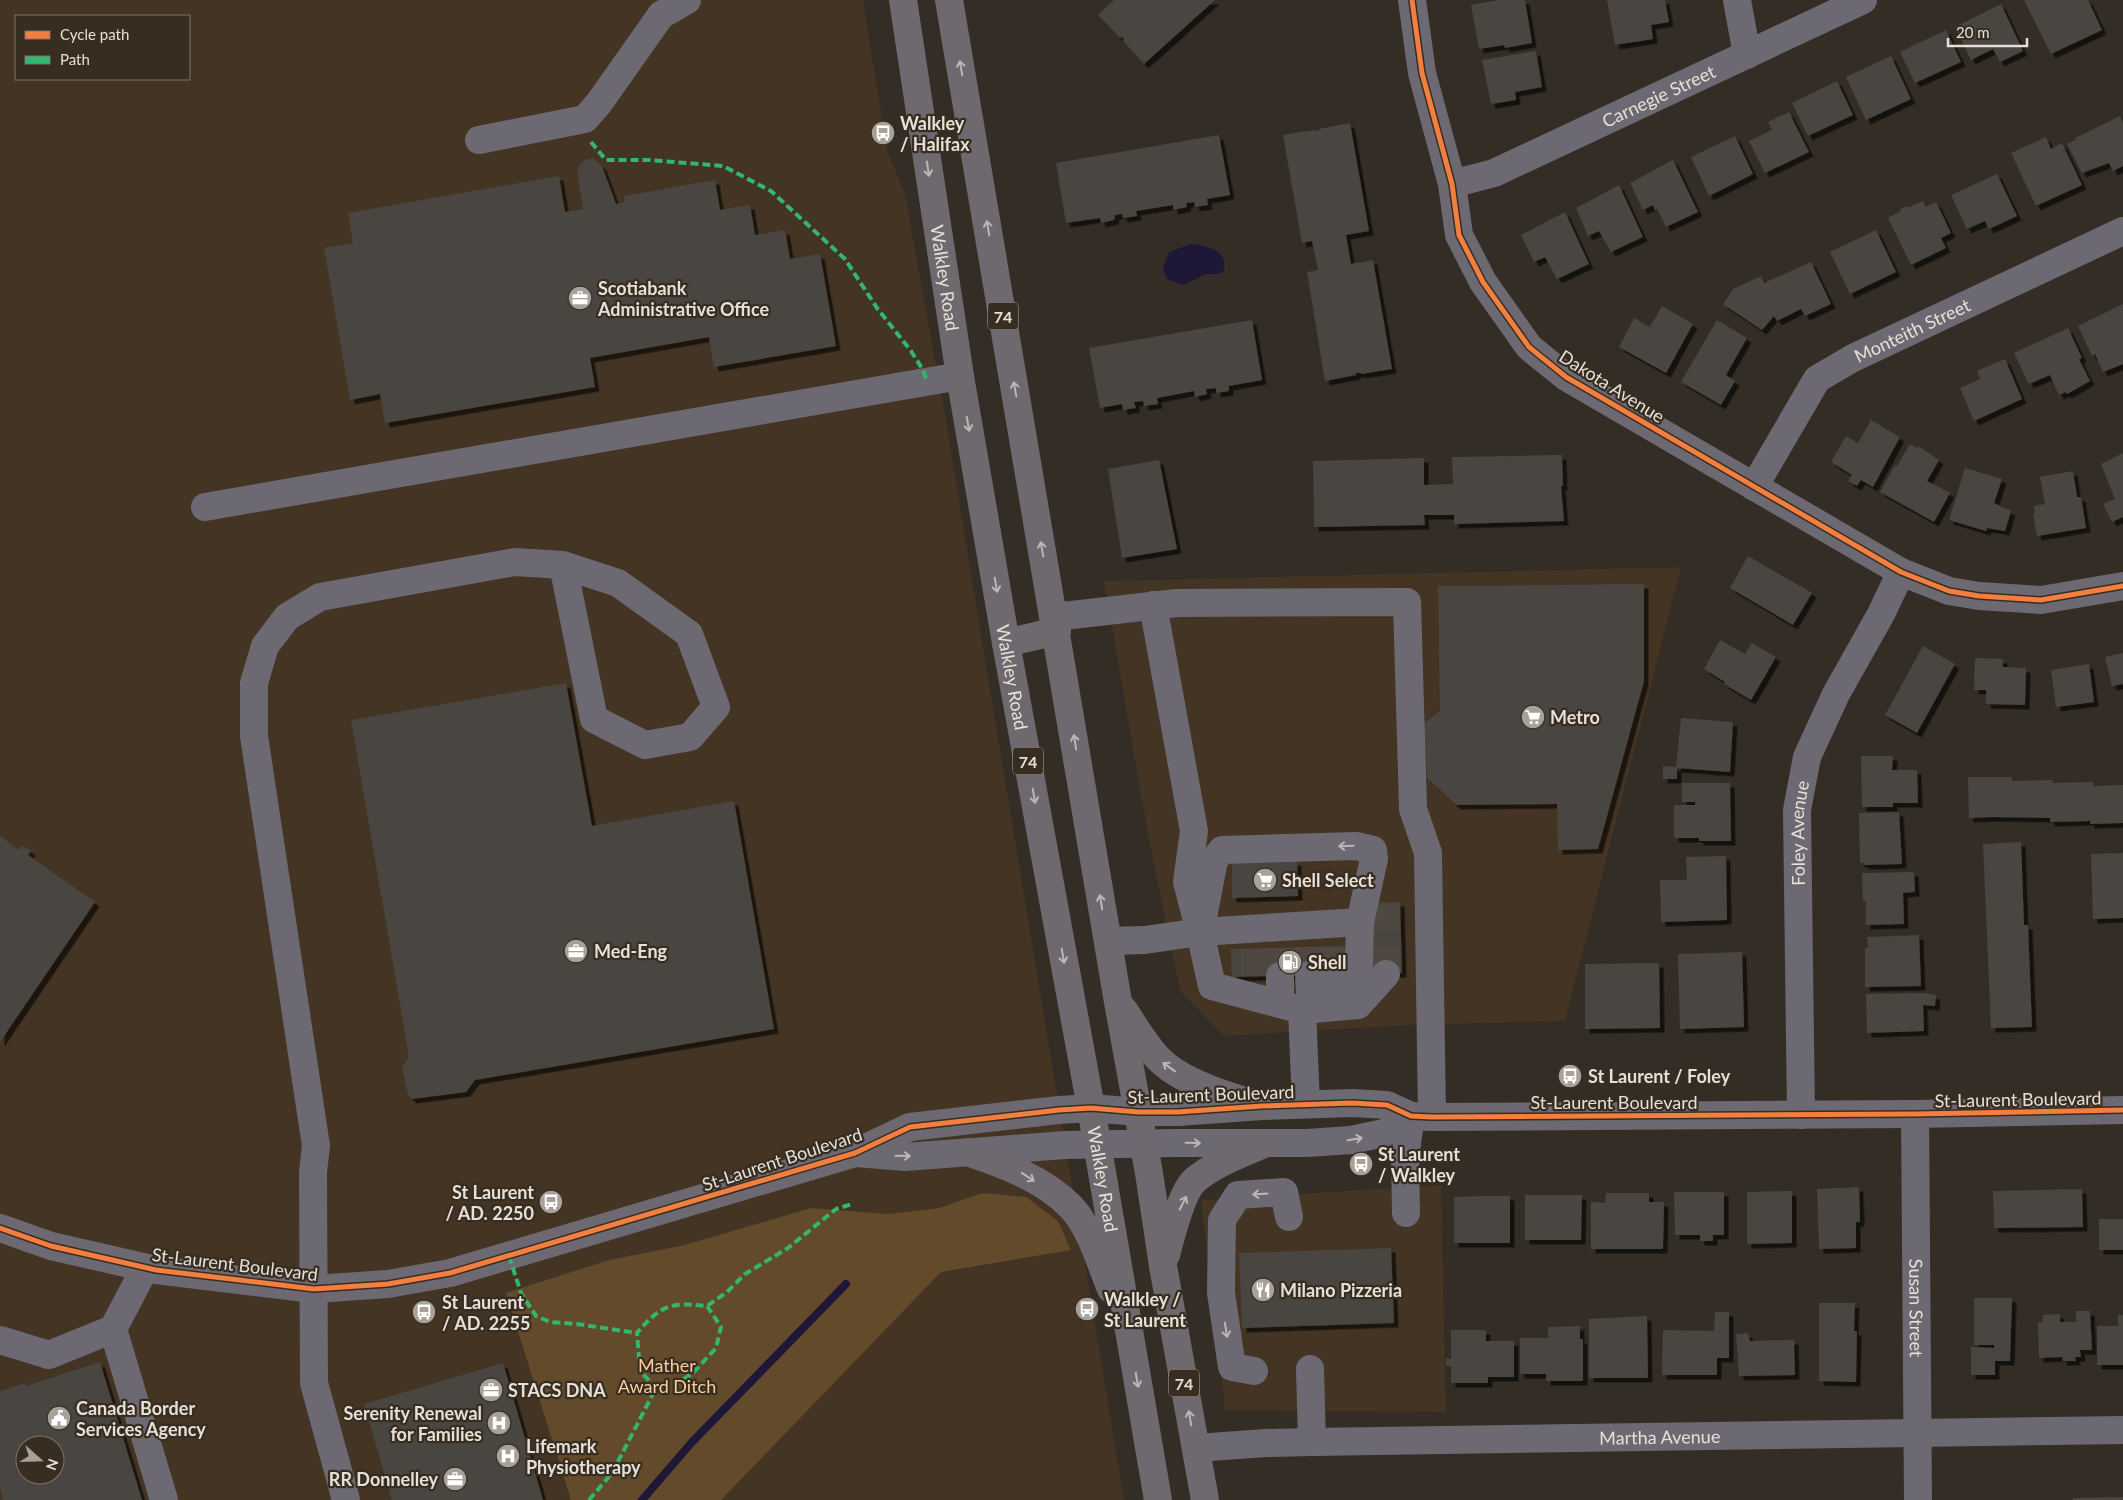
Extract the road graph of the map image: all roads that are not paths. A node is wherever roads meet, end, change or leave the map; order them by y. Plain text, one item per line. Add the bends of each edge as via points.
1 (686, 0) edge
2 (902, 0) edge
3 (949, 0) edge
4 (1412, 0) edge
5 (1736, 0) edge
6 (1863, 0) edge
7 (1746, 55) junction
8 (479, 140) dead end
9 (1452, 184) junction
10 (2123, 231) edge
11 (960, 376) junction
12 (1754, 488) junction
13 (206, 507) dead end
14 (563, 564) junction
15 (1901, 572) junction
16 (2123, 586) edge
17 (1153, 605) junction
18 (1055, 624) junction
19 (1006, 643) junction
20 (1374, 859) junction
21 (1386, 902) tunnel mouth
22 (1200, 932) junction
23 (1329, 933) junction
24 (1108, 941) junction
25 (1321, 974) tunnel mouth
26 (1386, 974) dead end
27 (1297, 998) junction
28 (1118, 1002) junction
29 (1306, 1104) junction
30 (1262, 1106) junction
31 (1091, 1108) junction
32 (2123, 1110) edge
33 (1138, 1112) junction
34 (1915, 1114) junction
35 (1801, 1115) junction
36 (1421, 1116) junction
37 (1144, 1144) junction
38 (1264, 1144) junction
39 (1098, 1146) junction
40 (967, 1152) junction
41 (855, 1153) junction
42 (1406, 1213) dead end
43 (1289, 1217) dead end
44 (0, 1228) edge
45 (1163, 1266) junction
46 (145, 1268) junction
47 (314, 1289) junction
48 (113, 1329) junction
49 (1129, 1332) junction
50 (0, 1340) edge
51 (1310, 1370) dead end
52 (1254, 1371) dead end
53 (2123, 1430) edge
54 (1918, 1432) junction
55 (1312, 1442) junction
56 (1196, 1448) junction
57 (164, 1500) edge
58 (346, 1500) edge
59 (1158, 1500) edge
60 (1205, 1500) edge
61 (1918, 1500) edge

1 - 8 street via 661,15 585,119
2 -> 11 main road, Walkley Road / 74
18 -> 3 main road, 74
4 - 9 street, Dakota Avenue via 1422,73
5 - 7 street
6 - 7 street, Carnegie Street
7 - 9 street, Carnegie Street via 1494,173
9 - 12 street, Dakota Avenue via 1459,235 1483,282 1529,347 1566,377
10 - 12 street, Monteith Street via 1852,358 1817,379
11 - 13 street
11 -> 19 main road, Walkley Road / 74
12 - 15 street, Dakota Avenue
14 - 14 street via 594,719 645,745 690,737 716,707 688,634 618,583
14 - 47 street via 516,562 320,597 287,617 265,646 254,683 254,736 316,1146 313,1172
15 - 16 street, Dakota Avenue via 1949,591 2040,600
15 - 35 street, Foley Avenue via 1836,694 1807,757 1797,810
17 - 18 street
17 - 22 street via 1194,830 1188,882
17 - 36 street via 1407,602 1413,809 1428,852
18 - 19 main road
24 -> 18 main road, 74
19 -> 31 main road, Walkley Road / 74
20 - 21 street
20 -> 22 street via 1373,850 1356,846 1222,850 1214,860
20 - 23 street
22 - 23 street via 1267,938
22 - 24 street via 1145,940
22 - 27 street via 1212,986
23 - 27 street
24 - 28 main road, 74
25 - 27 street
26 - 27 street
27 - 29 street
30 -> 28 main road via 1229,1097 1184,1078 1158,1058
28 - 33 main road, 74
29 - 30 street, St-Laurent Boulevard
29 - 36 street, St-Laurent Boulevard via 1387,1105
30 - 33 street, St-Laurent Boulevard
31 - 33 street, St-Laurent Boulevard
31 - 39 main road, Walkley Road / 74
31 - 41 street, St-Laurent Boulevard via 910,1127
32 - 34 street, St-Laurent Boulevard
33 - 37 main road, 74
34 - 35 street, St-Laurent Boulevard
34 - 54 street, Susan Street
35 - 36 street, St-Laurent Boulevard
38 -> 36 street, St-Laurent Boulevard via 1351,1140 1384,1133
36 - 42 street via 1405,1156
37 -> 38 street, St-Laurent Boulevard
37 - 39 street, St-Laurent Boulevard
37 - 45 main road, 74
45 -> 38 main road via 1176,1215 1194,1181 1224,1161
39 - 40 street, St-Laurent Boulevard via 1065,1145
39 - 49 main road, Walkley Road / 74
41 -> 40 street, St-Laurent Boulevard via 905,1157
40 -> 49 main road via 1020,1172 1072,1207 1087,1232
41 - 47 street, St-Laurent Boulevard via 450,1273 388,1284
43 -> 52 street via 1284,1192 1238,1195 1222,1220 1220,1293 1232,1367
44 - 46 street, St-Laurent Boulevard via 51,1246
56 -> 45 main road, 74
46 - 47 street, St-Laurent Boulevard
46 - 48 street
47 - 58 street via 314,1384
48 - 50 street via 49,1355
48 - 57 street
49 -> 59 main road, Walkley Road / 74
51 - 55 street
53 - 54 street, Martha Avenue
54 - 55 street, Martha Avenue
54 - 61 street, Susan Street
55 - 56 street, Martha Avenue
56 - 60 main road, 74

